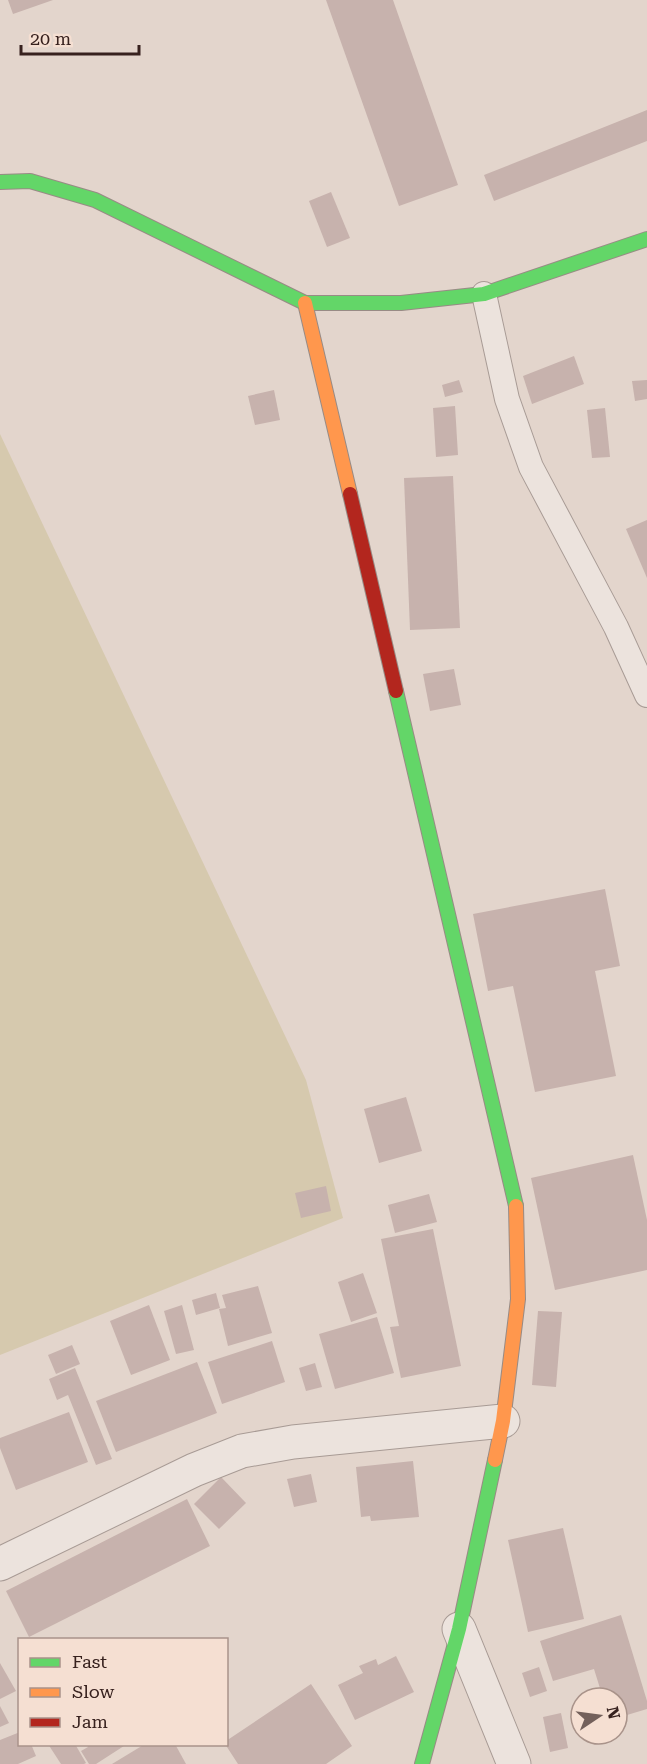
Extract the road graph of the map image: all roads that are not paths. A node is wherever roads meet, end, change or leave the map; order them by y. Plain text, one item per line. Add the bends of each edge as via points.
1 (0, 182) edge
2 (647, 240) edge
3 (484, 294) junction
4 (305, 303) junction
5 (647, 695) edge
6 (503, 1421) junction
7 (0, 1564) edge
8 (459, 1629) junction
9 (422, 1764) edge
10 (514, 1764) edge

1 - 4 street via 30,182 95,200
2 - 3 street
3 - 4 street via 401,303
3 - 5 lane via 507,399 531,467 616,627
4 - 6 street via 516,1207 518,1299
6 - 7 street via 293,1442 242,1451 194,1470
6 - 8 street
8 - 9 street
8 - 10 street

